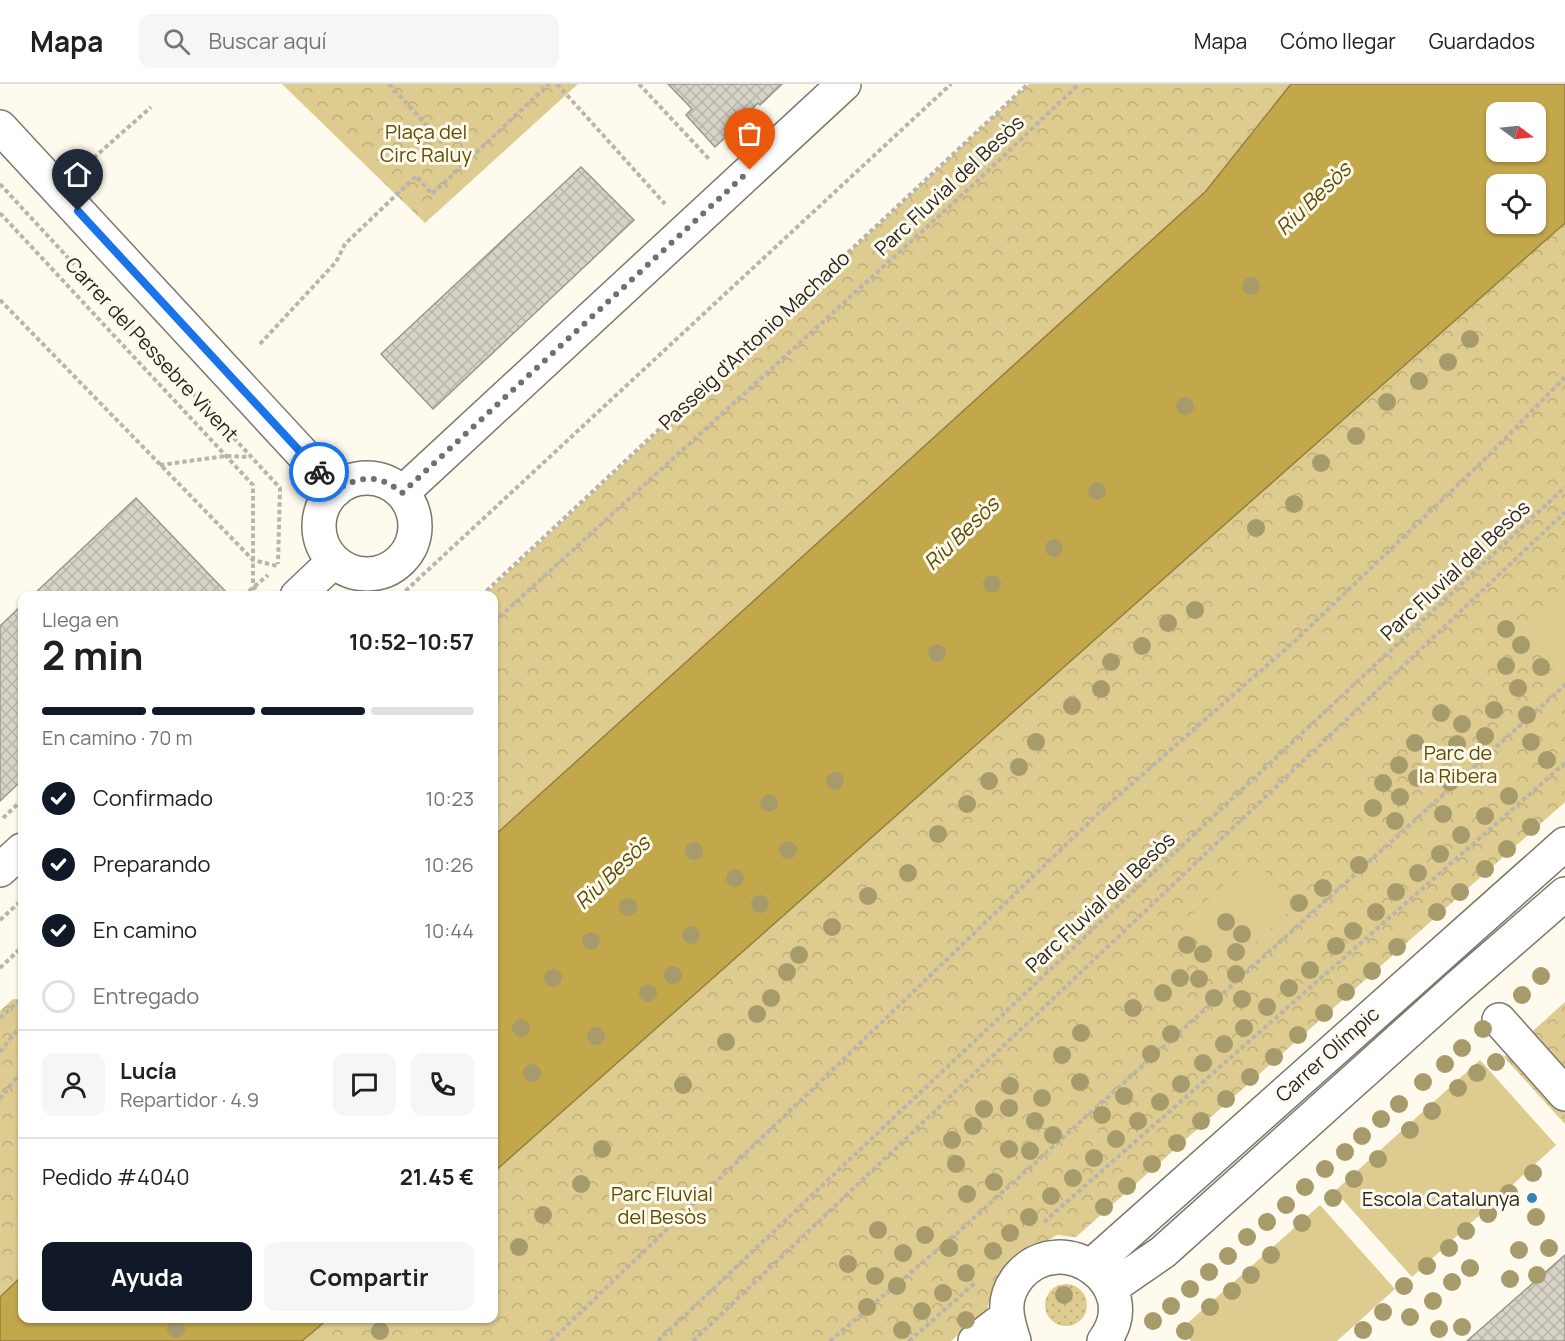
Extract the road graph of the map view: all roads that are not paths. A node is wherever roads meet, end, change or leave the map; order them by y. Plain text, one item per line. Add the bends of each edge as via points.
1 (844, 84) edge
2 (0, 127) edge
3 (336, 490) junction
4 (402, 493) junction
5 (334, 561) junction
6 (302, 591) edge
7 (1565, 844) edge
8 (18, 854) edge
9 (0, 870) edge
10 (1565, 894) edge
11 (1499, 1020) dead end
12 (1565, 1094) edge
13 (1101, 1277) junction
14 (1010, 1329) edge
15 (1110, 1338) edge
16 (975, 1341) edge

1 - 4 street
2 - 3 street, Carrer del Pessebre Vivent
3 - 4 street via 365,478 392,485
3 - 5 street via 324,505 319,522 325,551
4 - 5 street via 412,509 415,527 406,554 396,564 370,574 350,572
5 - 6 street
7 - 13 street, Carrer Olímpic
8 - 9 street
10 - 13 street, Carrer Olímpic via 1163,1252
11 - 12 street
13 - 14 street via 1076,1259 1040,1260 1013,1283 1007,1300
13 - 15 street via 1116,1304
14 - 16 street

